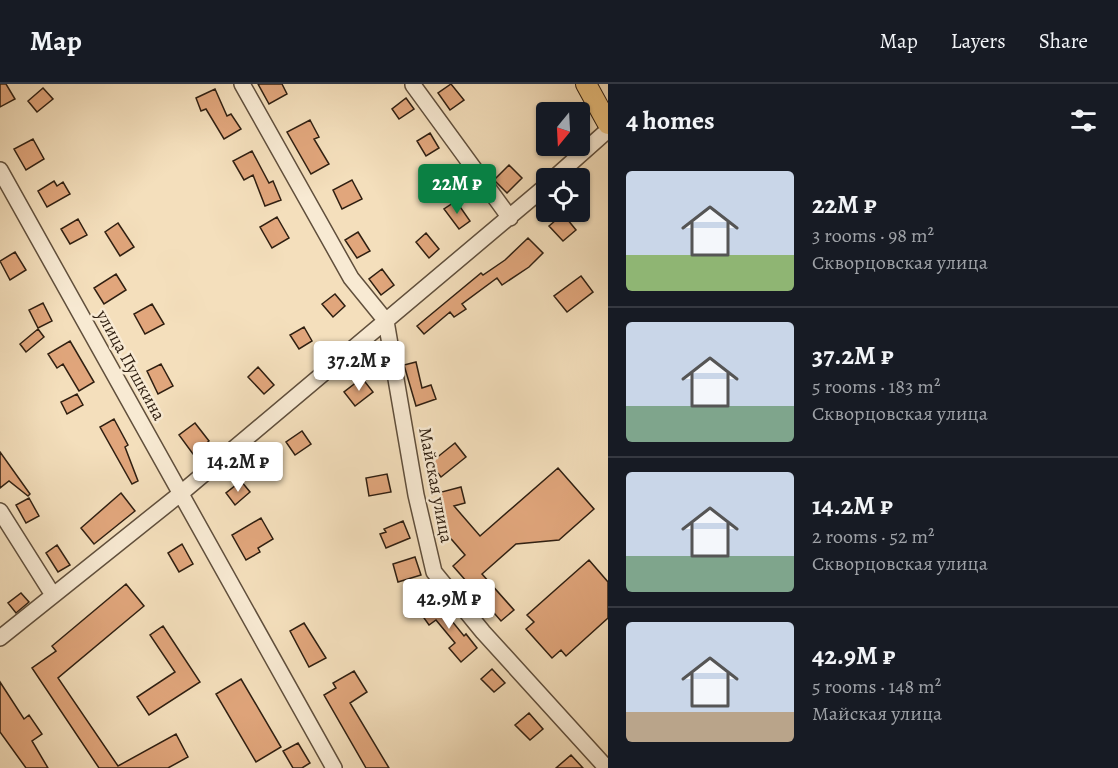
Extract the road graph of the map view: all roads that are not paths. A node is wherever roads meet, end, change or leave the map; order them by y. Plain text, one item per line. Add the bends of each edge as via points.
1 (242, 84) edge
2 (586, 84) edge
3 (413, 85) edge
4 (608, 124) edge
5 (608, 130) edge
6 (565, 168) edge
7 (0, 170) edge
8 (536, 195) edge
9 (510, 218) junction
10 (386, 321) junction
11 (180, 494) junction
12 (0, 511) edge
13 (53, 596) junction
14 (0, 638) edge
15 (604, 764) edge
16 (334, 768) edge

1 - 10 street, Майская улица via 351,278
2 - 4 main road
3 - 9 street
5 - 6 street
7 - 11 street, улица Пушкина
8 - 9 street
9 - 10 street
10 - 11 street
10 - 15 street, Майская улица via 416,495 434,572 527,682
11 - 13 street
11 - 16 street, улица Пушкина
12 - 13 street
13 - 14 street

